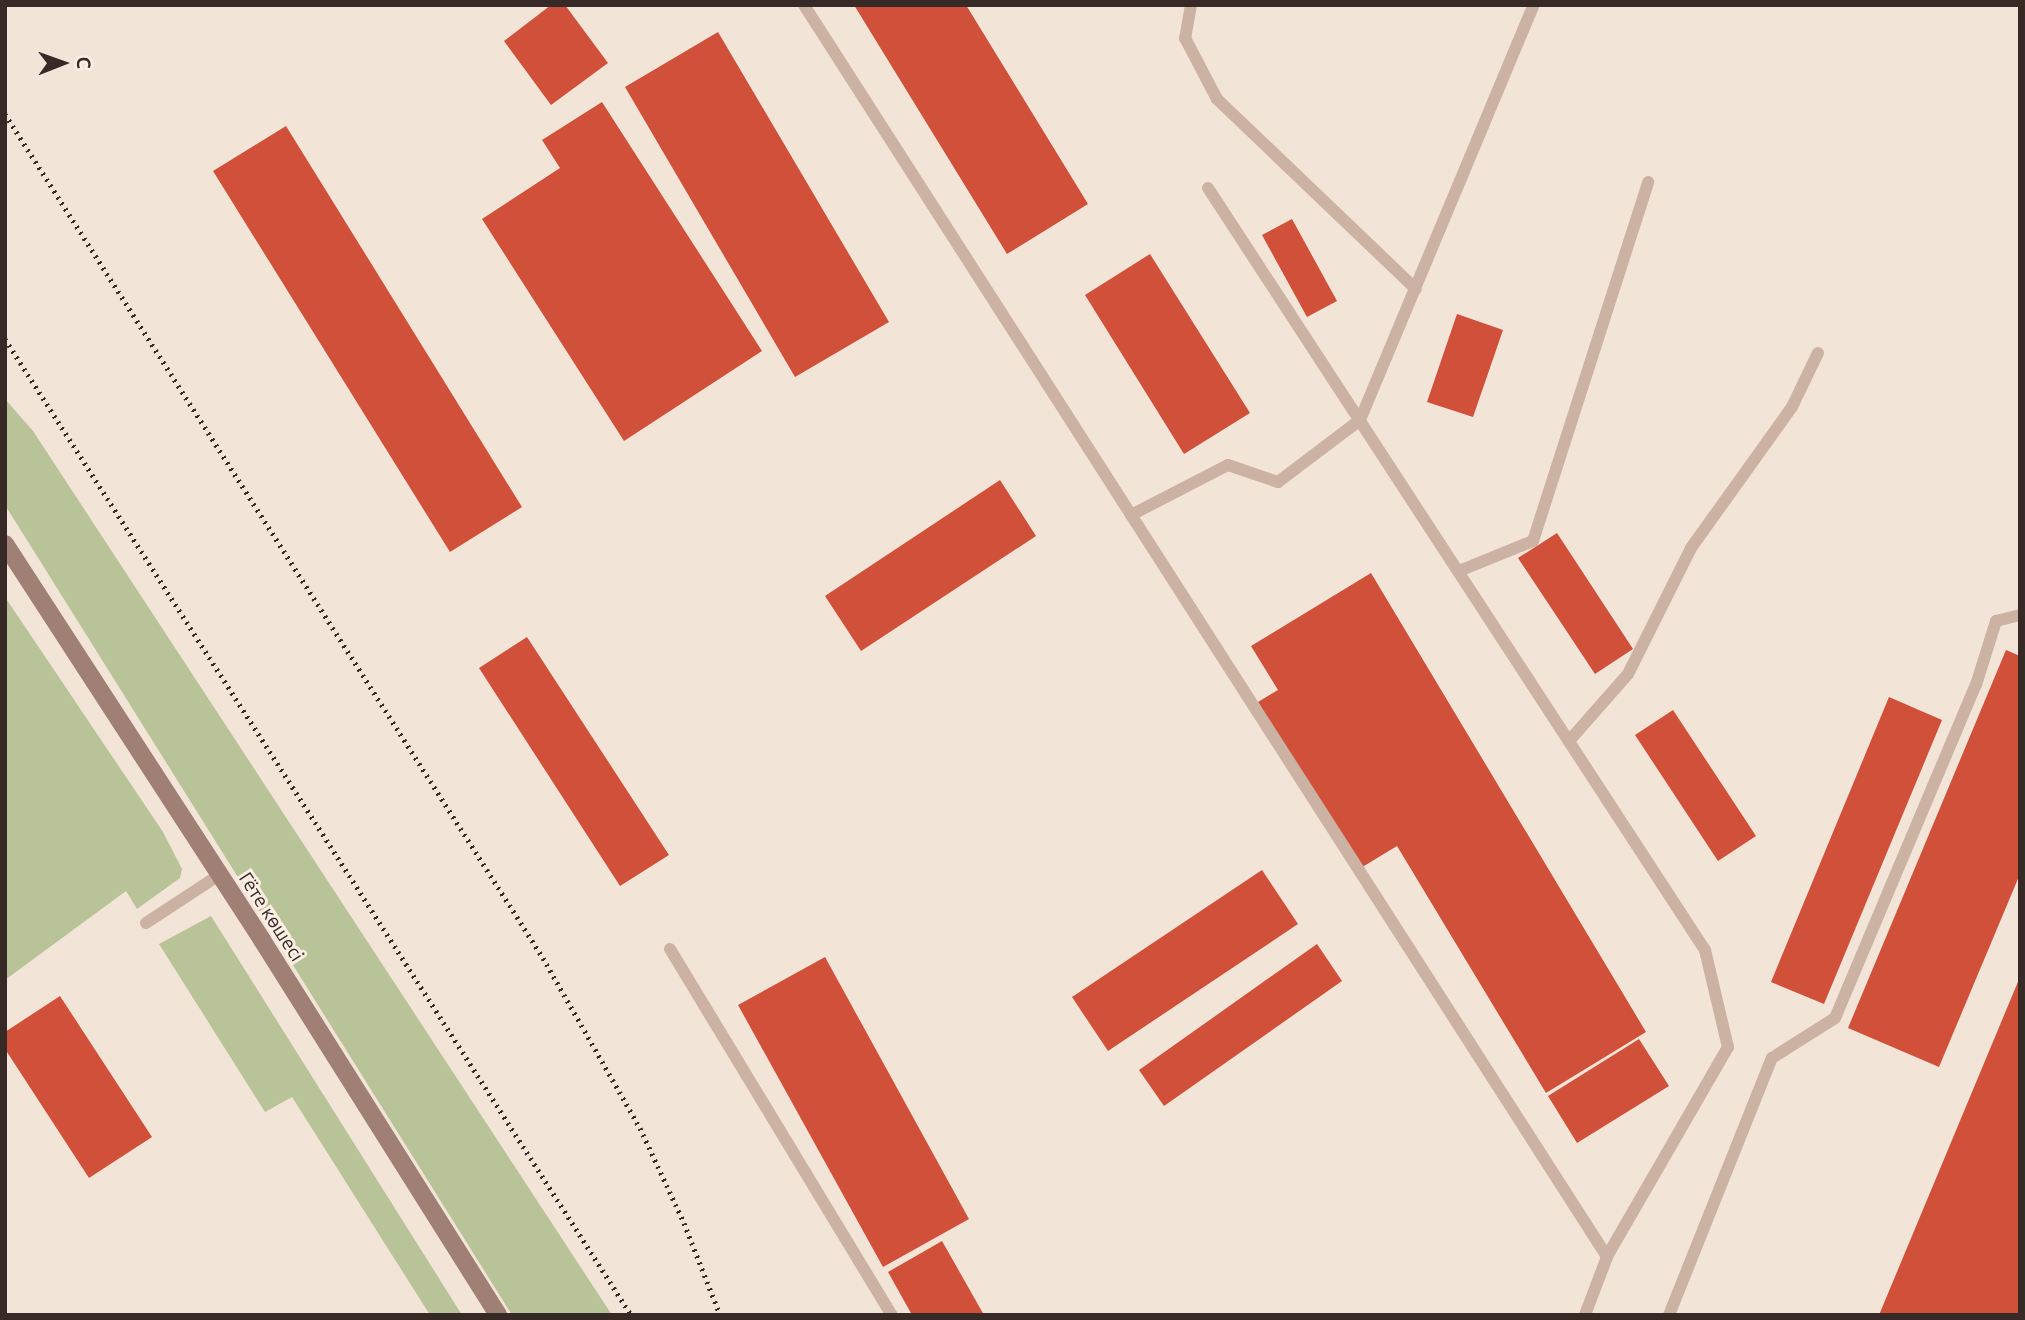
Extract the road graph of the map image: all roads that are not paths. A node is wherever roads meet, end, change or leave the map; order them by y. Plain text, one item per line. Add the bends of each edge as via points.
1 (804, 5) edge
2 (1191, 5) edge
3 (1534, 5) edge
4 (1648, 182) dead end
5 (1209, 188) dead end
6 (1416, 289) junction
7 (1818, 352) dead end
8 (1360, 420) junction
9 (1131, 515) junction
10 (5, 544) edge
11 (1459, 571) junction
12 (2020, 615) edge
13 (1569, 741) junction
14 (219, 875) junction
15 (146, 923) dead end
16 (670, 950) dead end
17 (1607, 1257) junction
18 (498, 1315) edge
19 (892, 1315) edge
20 (1586, 1315) edge
21 (1669, 1315) edge

1 - 9 lane
2 - 6 lane via 1185,38 1217,99
3 - 6 lane
4 - 11 lane via 1533,541
5 - 8 lane
6 - 8 lane
7 - 13 lane via 1792,407 1691,548 1628,674
8 - 9 lane via 1278,482 1228,465
8 - 11 lane
9 - 17 lane
10 - 14 main road, Гёте көшесі
11 - 13 lane
12 - 21 lane via 1996,621 1976,685 1835,1018 1772,1058
13 - 17 lane via 1705,950 1728,1047
14 - 15 lane
14 - 18 main road, Гёте көшесі
16 - 19 lane
17 - 20 lane

